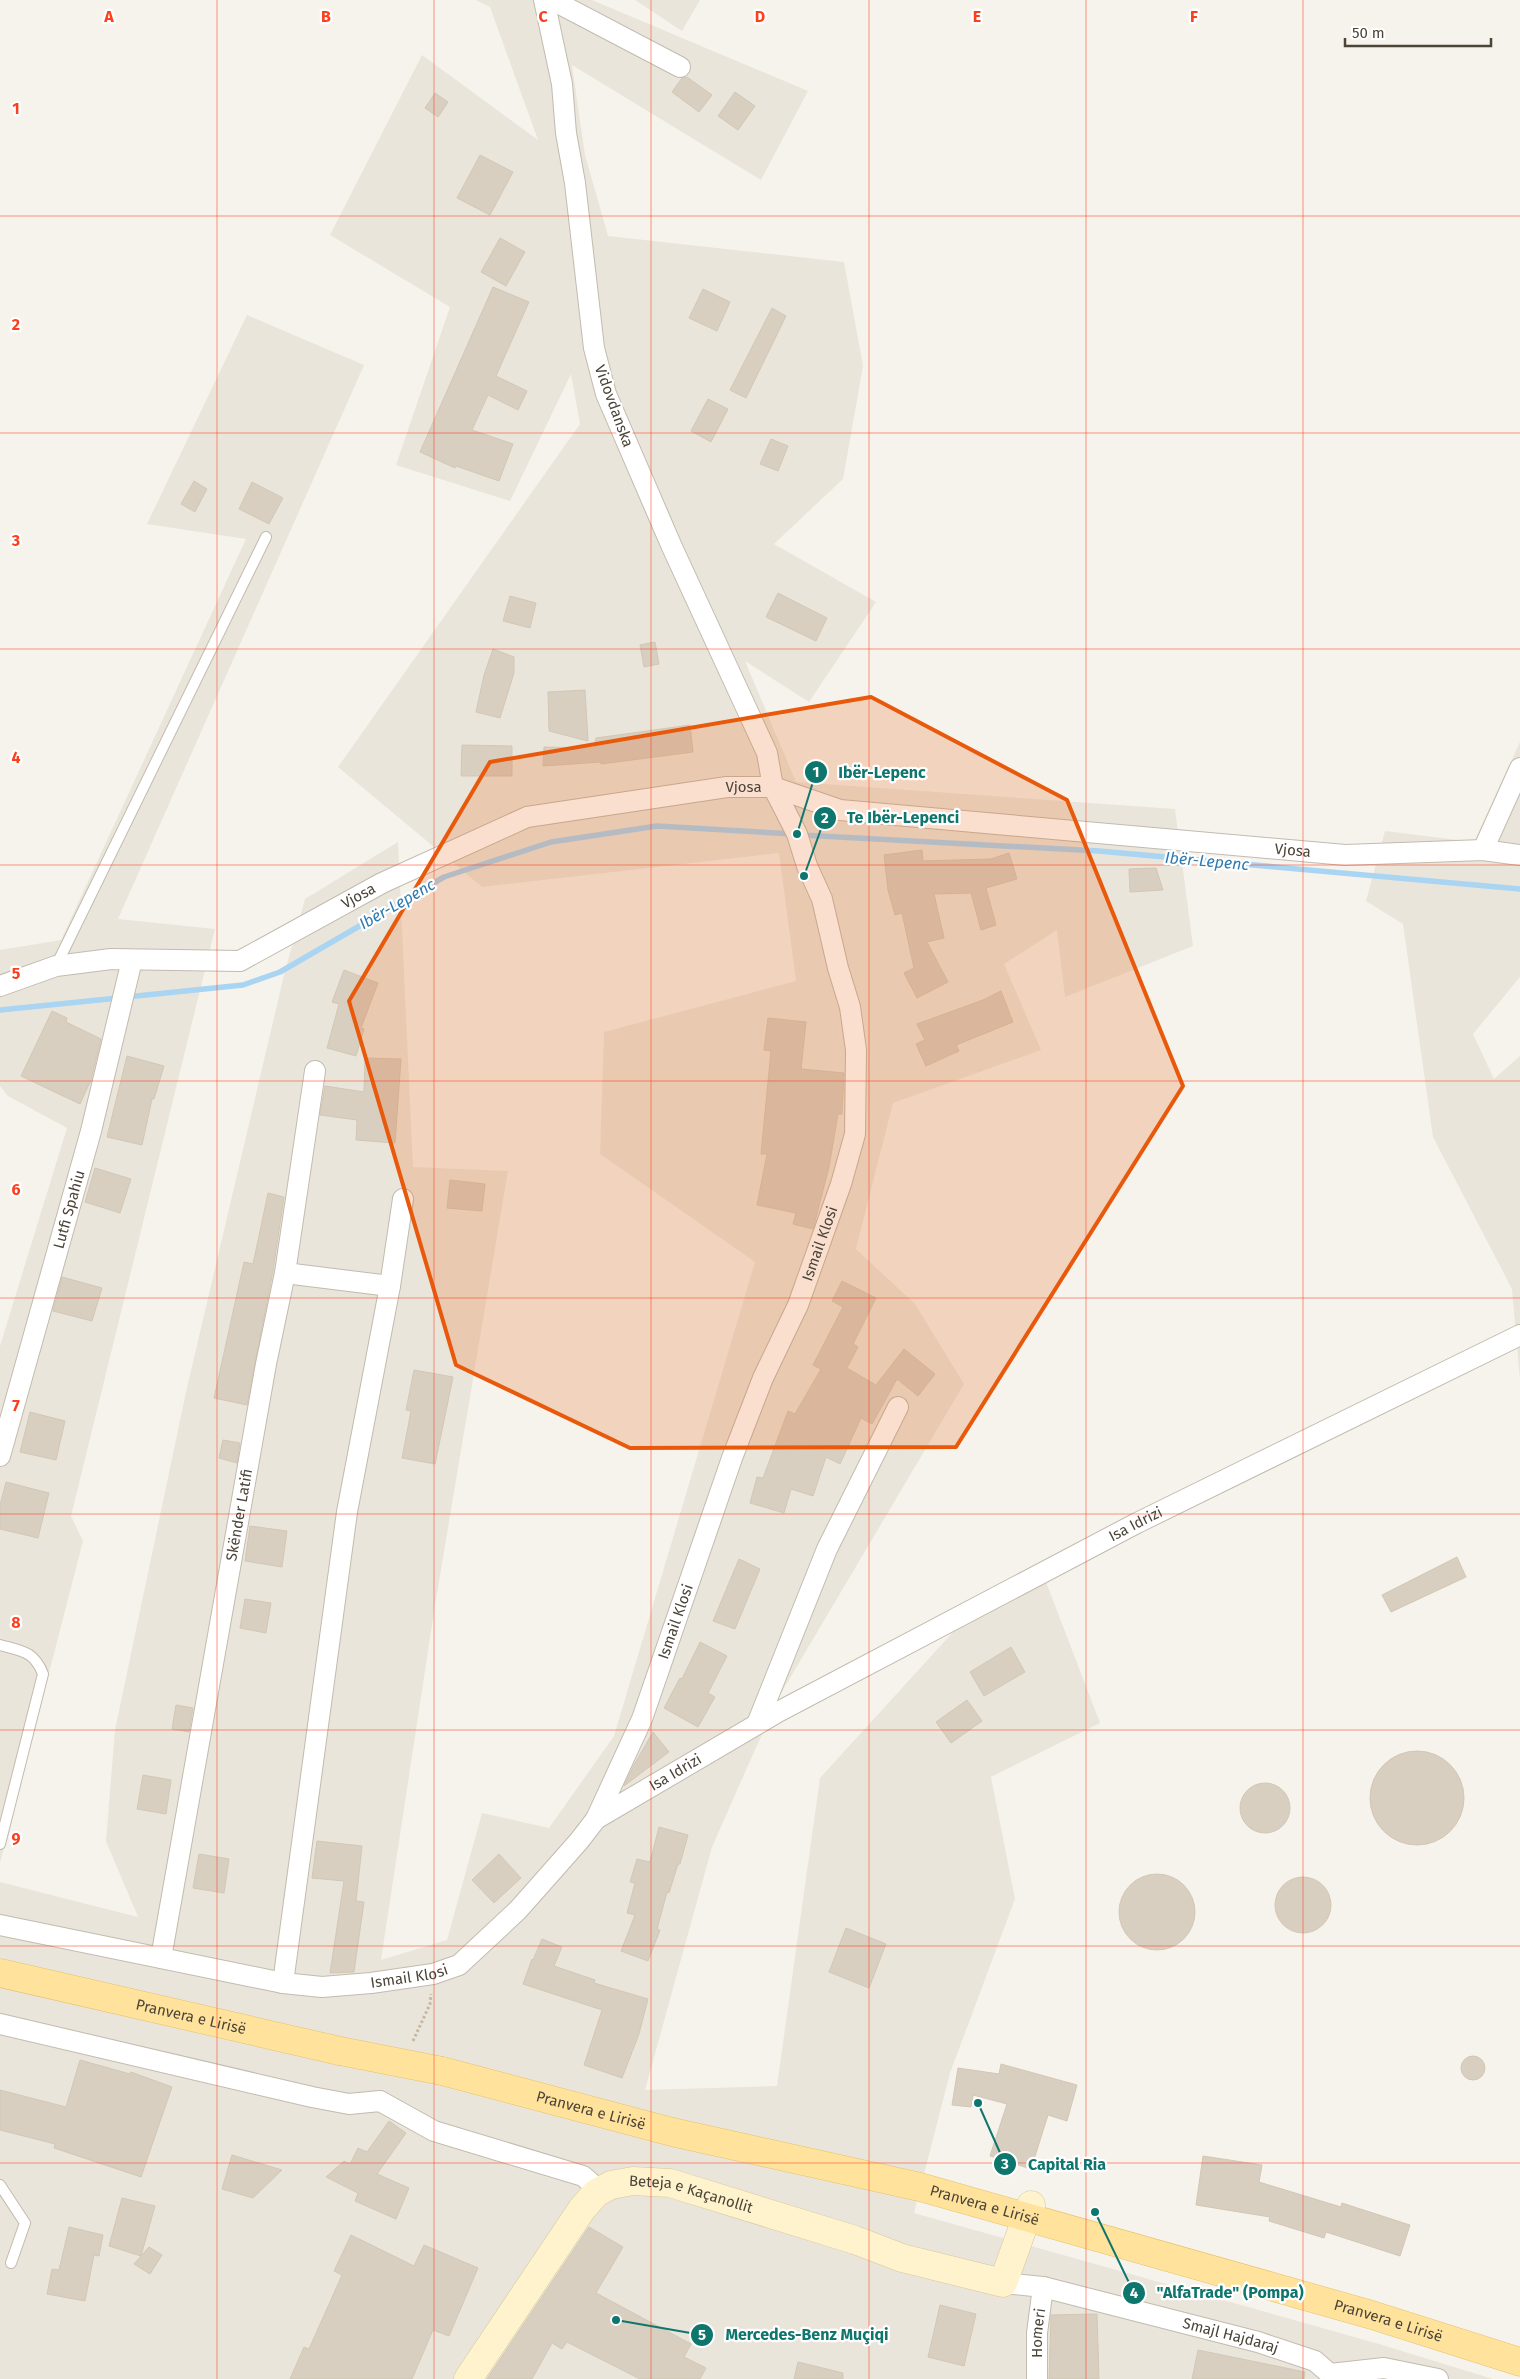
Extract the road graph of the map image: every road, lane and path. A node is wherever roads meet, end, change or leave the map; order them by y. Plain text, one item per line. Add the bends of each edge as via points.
1 (544, 0) edge
2 (552, 0) edge
3 (680, 67) dead end
4 (266, 537) dead end
5 (1520, 768) edge
6 (773, 787) junction
7 (1482, 850) junction
8 (1520, 855) edge
9 (132, 960) junction
10 (56, 966) junction
11 (0, 986) edge
12 (315, 1071) dead end
13 (402, 1199) dead end
14 (285, 1273) junction
15 (390, 1286) junction
16 (1520, 1335) edge
17 (898, 1407) dead end
18 (0, 1456) edge
19 (0, 1645) edge
20 (757, 1724) junction
21 (596, 1819) junction
22 (0, 1844) edge
23 (0, 1925) edge
24 (161, 1958) junction
25 (0, 1973) edge
26 (433, 1974) junction
27 (283, 1982) junction
28 (0, 2024) edge
29 (408, 2049) dead end
30 (0, 2185) edge
31 (596, 2193) junction
32 (1029, 2211) junction
33 (11, 2263) dead end
34 (1004, 2283) junction
35 (1043, 2287) junction
36 (1520, 2350) edge
37 (1520, 2362) edge
38 (1331, 2376) edge
39 (468, 2379) edge
40 (1037, 2379) edge
41 (1438, 2379) edge

1 - 6 street, Vidovdanska via 562,84 594,348 606,394 767,753
2 - 3 street
4 - 10 lane
5 - 7 street
6 - 7 street, Vjosa via 840,810 1345,855
6 - 9 street, Vjosa via 727,786 527,817 382,883 240,961
6 - 21 street, Ismail Klosi via 797,834 822,899 850,1006 856,1050 855,1134 841,1184 798,1305 763,1378 732,1458 642,1719
7 - 8 street, Vjosa
9 - 10 street, Vjosa via 111,959
9 - 18 street, Lutfi Spahiu via 92,1131
10 - 11 street, Vjosa
12 - 14 street, Skënder Latifi
13 - 15 street
14 - 15 street
14 - 24 street, Skënder Latifi
15 - 27 street via 347,1512
16 - 20 street, Isa Idrizi via 1138,1523
17 - 20 street via 827,1549
19 - 22 lane via 27,1652 38,1661 42,1674
20 - 21 street, Isa Idrizi
21 - 26 street, Ismail Klosi via 500,1929 459,1964
23 - 24 street, Ismail Klosi
24 - 27 street, Ismail Klosi
25 - 32 main road, Pranvera e Lirisë, bridge via 340,2051 442,2071 672,2132
26 - 27 street, Ismail Klosi via 322,1987
26 - 29 path via 430,2004
28 - 31 street via 312,2097 350,2104 380,2101 434,2131 583,2176
30 - 33 lane via 25,2222
31 - 34 street, Beteja e Kaçanollit via 611,2185 633,2180 670,2183 855,2240 902,2258
31 - 39 street, Beteja e Kaçanollit via 560,2239
32 - 34 street
32 - 36 main road, Pranvera e Lirisë via 1383,2306
32 - 37 main road, Pranvera e Lirisë
34 - 35 street, Smajl Hajdaraj
35 - 38 street, Smajl Hajdaraj via 1258,2342 1315,2360
35 - 40 street, Homeri via 1037,2332
38 - 41 street via 1384,2368

